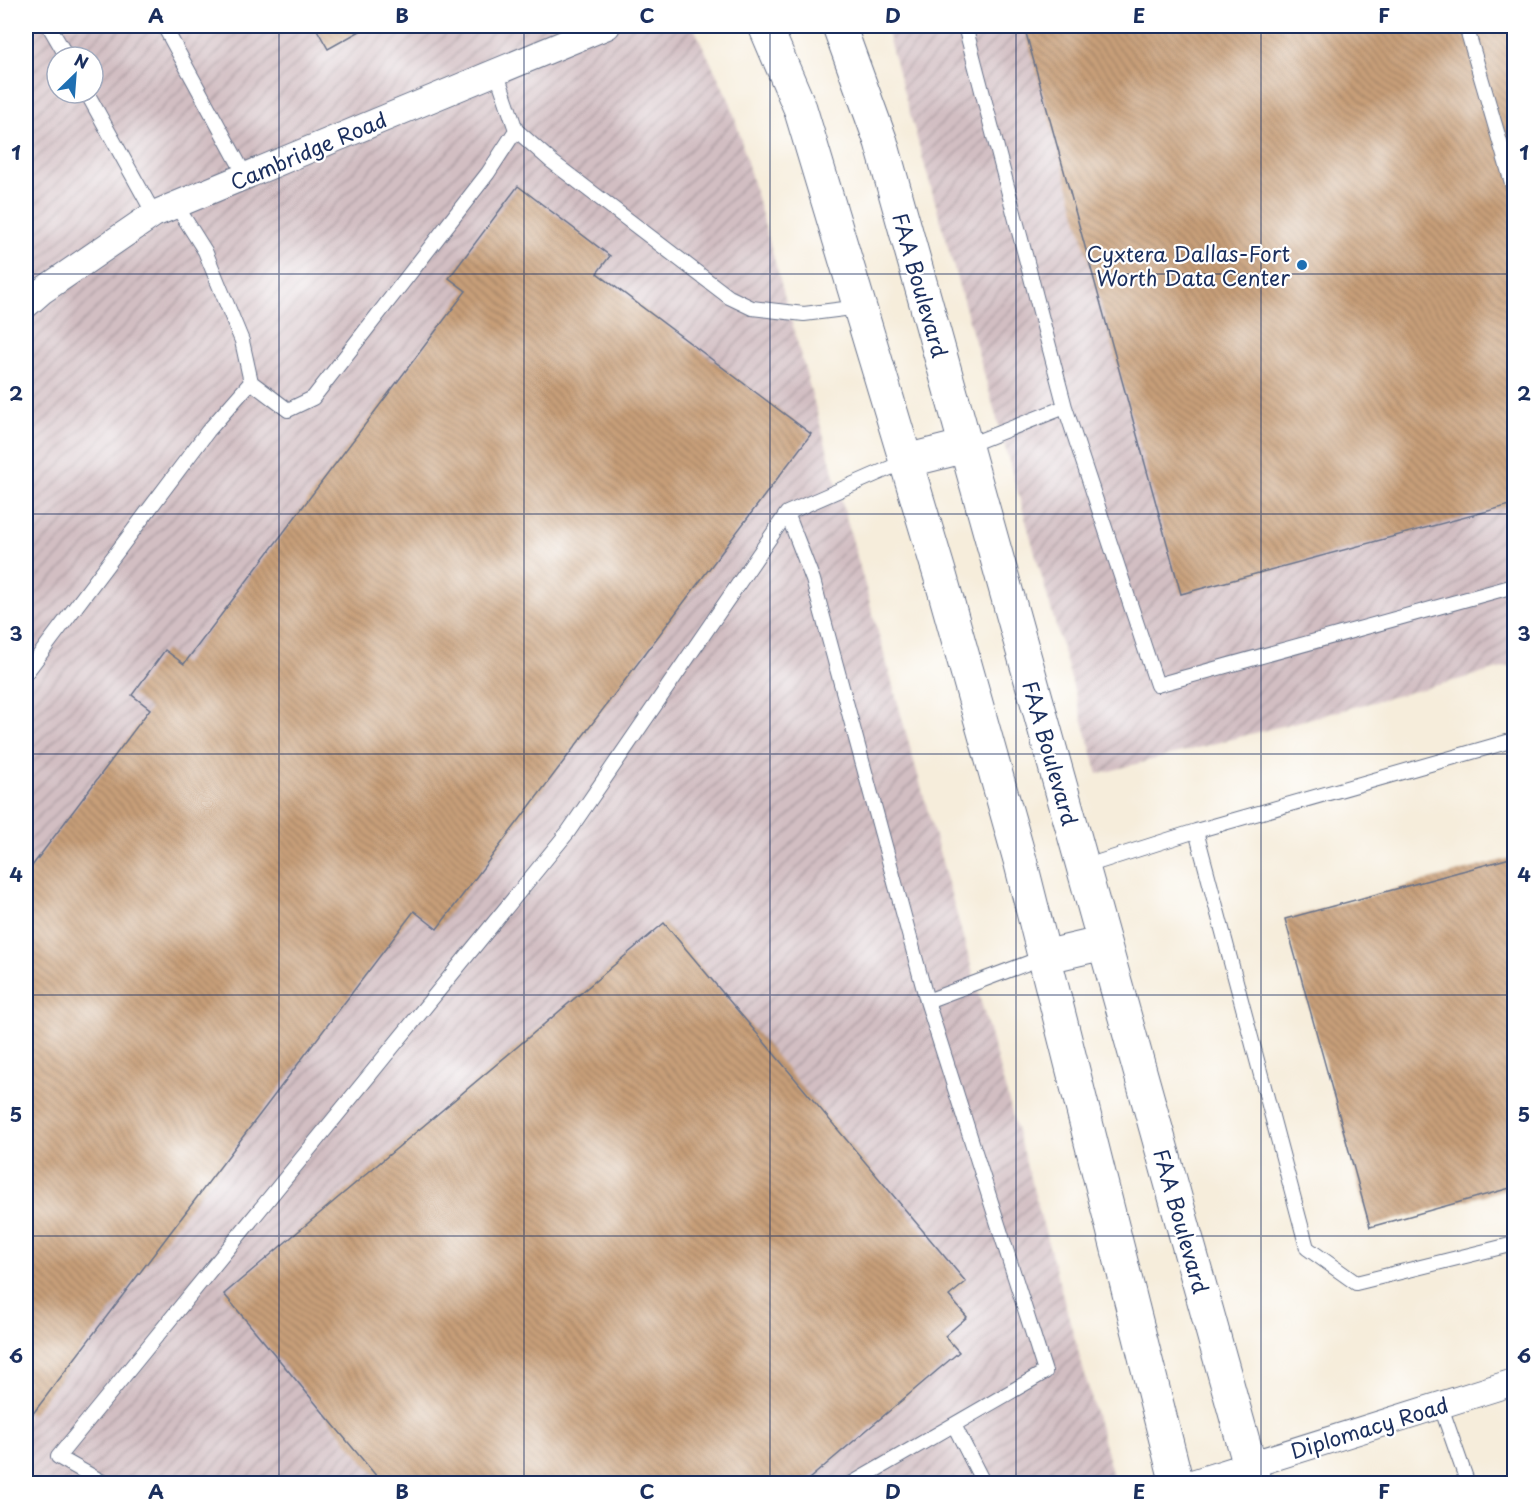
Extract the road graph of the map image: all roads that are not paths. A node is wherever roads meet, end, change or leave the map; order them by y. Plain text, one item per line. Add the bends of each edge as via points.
1 (49, 26) edge
2 (164, 26) edge
3 (607, 26) edge
4 (765, 26) edge
5 (839, 26) edge
6 (965, 26) edge
7 (1466, 26) edge
8 (60, 45) edge
9 (496, 72) junction
10 (95, 105) edge
11 (516, 130) junction
12 (245, 176) junction
13 (1515, 190) edge
14 (165, 209) junction
15 (26, 305) edge
16 (860, 307) junction
17 (251, 382) junction
18 (1065, 407) junction
19 (966, 446) junction
20 (906, 461) junction
21 (787, 513) junction
22 (1515, 586) edge
23 (26, 673) edge
24 (1515, 740) edge
25 (1196, 831) junction
26 (1083, 867) junction
27 (1104, 943) junction
28 (1044, 957) junction
29 (927, 1001) junction
30 (1515, 1244) edge
31 (1515, 1382) edge
32 (1440, 1404) junction
33 (954, 1425) junction
34 (1252, 1474) edge
35 (106, 1484) edge
36 (851, 1484) edge
37 (984, 1484) edge
38 (1177, 1484) edge
39 (1189, 1484) edge
40 (1468, 1484) edge

1 - 8 lane
2 - 12 lane
3 - 9 street, Cambridge Road
4 - 16 street via 800,108
5 - 19 street, FAA Boulevard via 881,142
6 - 18 lane
7 - 13 lane
9 - 11 lane
9 - 12 street, Cambridge Road
10 - 14 lane
11 - 16 lane via 729,297 752,308 804,314
11 - 17 lane via 488,173 313,398 288,410
12 - 14 street, Cambridge Road
14 - 15 street, Cambridge Road
14 - 17 lane via 205,250 242,341
16 - 20 street
17 - 23 lane via 208,431
18 - 19 lane
18 - 22 lane via 1157,685
19 - 20 street
19 - 26 street, FAA Boulevard
20 - 21 lane
20 - 28 street
21 - 29 lane via 813,580
21 - 35 lane via 568,832 58,1457
24 - 25 lane
25 - 26 lane
25 - 30 lane via 1307,1248 1356,1283
26 - 27 street, FAA Boulevard
27 - 28 street
27 - 34 street, FAA Boulevard
28 - 29 lane
28 - 38 street
29 - 33 lane via 1045,1372
31 - 32 street, Diplomacy Road
32 - 34 street, Diplomacy Road
32 - 40 lane
33 - 36 lane
33 - 37 lane
34 - 39 street, Diplomacy Road

